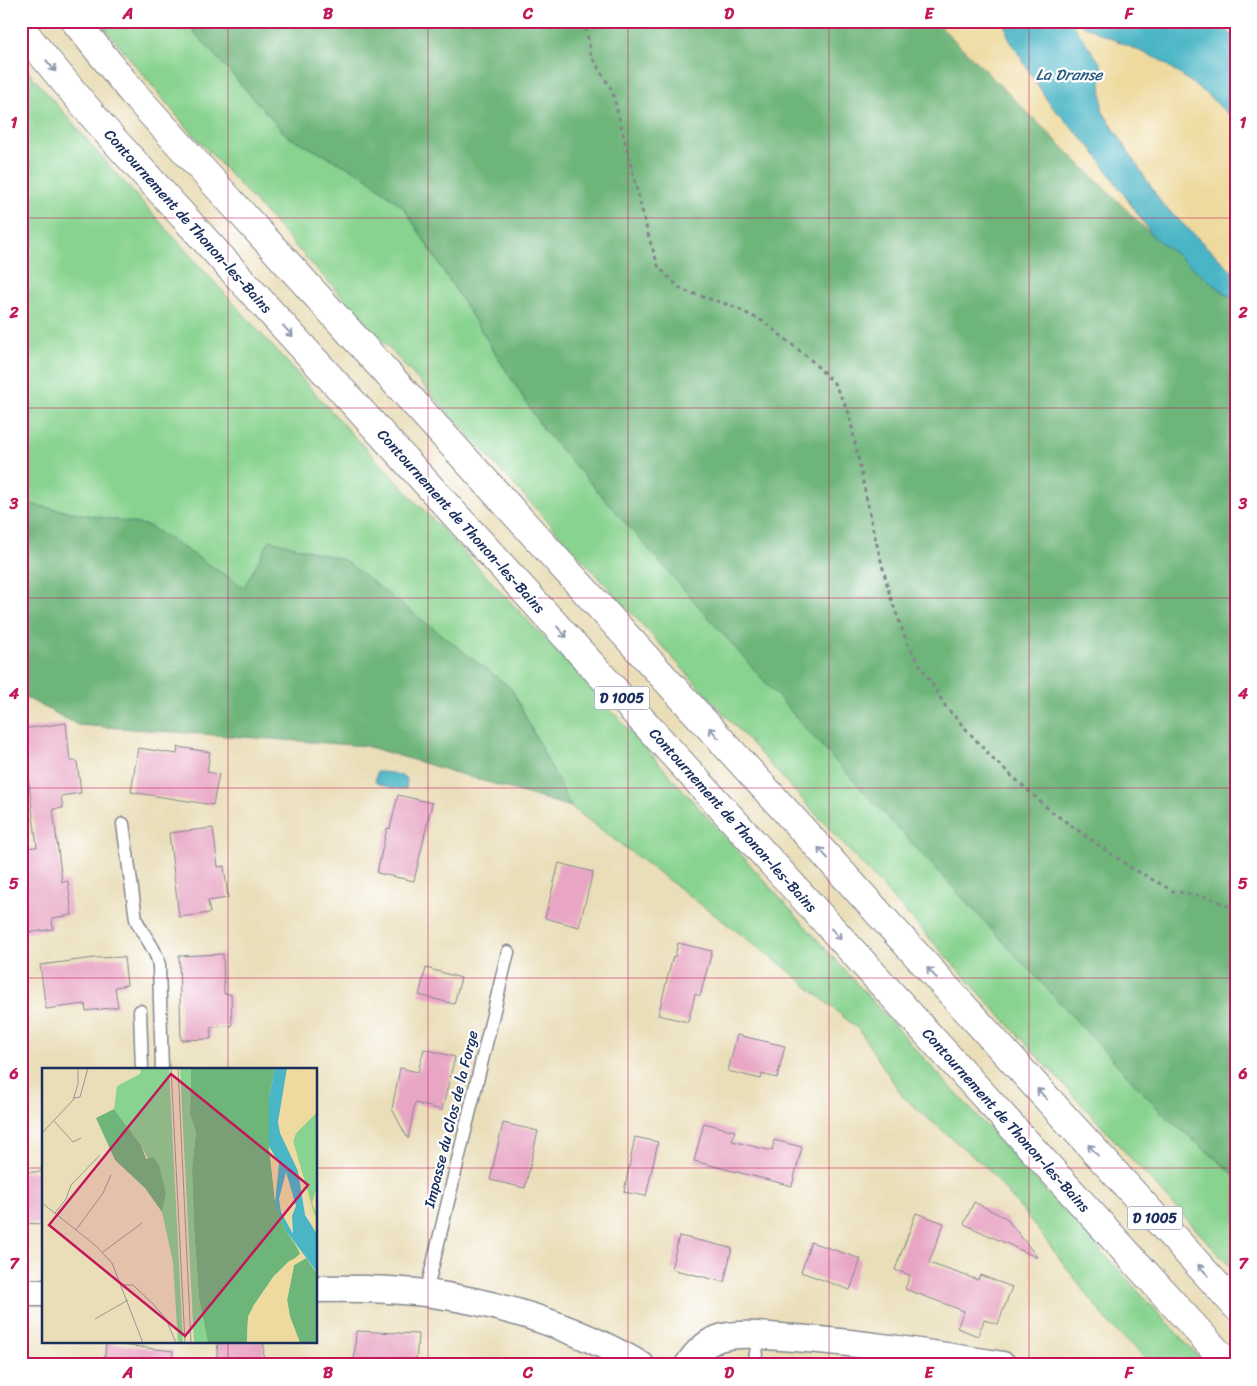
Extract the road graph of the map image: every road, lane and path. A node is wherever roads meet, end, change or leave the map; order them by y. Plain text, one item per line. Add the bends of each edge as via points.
1 (75, 21) edge
2 (582, 21) edge
3 (21, 28) edge
4 (123, 824) dead end
5 (1236, 909) edge
6 (508, 952) dead end
7 (140, 1010) dead end
8 (142, 1068) edge
9 (162, 1068) edge
10 (318, 1289) edge
11 (21, 1293) edge
12 (42, 1293) edge
13 (426, 1293) junction
14 (1236, 1306) edge
15 (758, 1336) junction
16 (641, 1365) edge
17 (688, 1365) edge
18 (754, 1365) edge
19 (1003, 1365) edge
20 (1229, 1365) edge

14 -> 1 highway, D 1005 via 132,92
2 - 5 path via 591,56 612,90 659,268 682,290 732,306 764,322 834,383 849,413 890,596 908,645 946,707 994,760 1052,812 1130,867 1173,891 1207,897
3 -> 20 highway, Contournement de Thonon-les-Bains / D 1005 via 104,128
4 - 9 lane via 136,919 159,965
6 - 13 lane, Impasse du Clos de la Forge
7 - 8 lane
10 - 13 street
11 - 12 street
13 - 16 street via 522,1314 581,1335
15 - 17 street via 738,1335 712,1341 702,1347
15 - 18 lane
15 - 19 street via 933,1354

